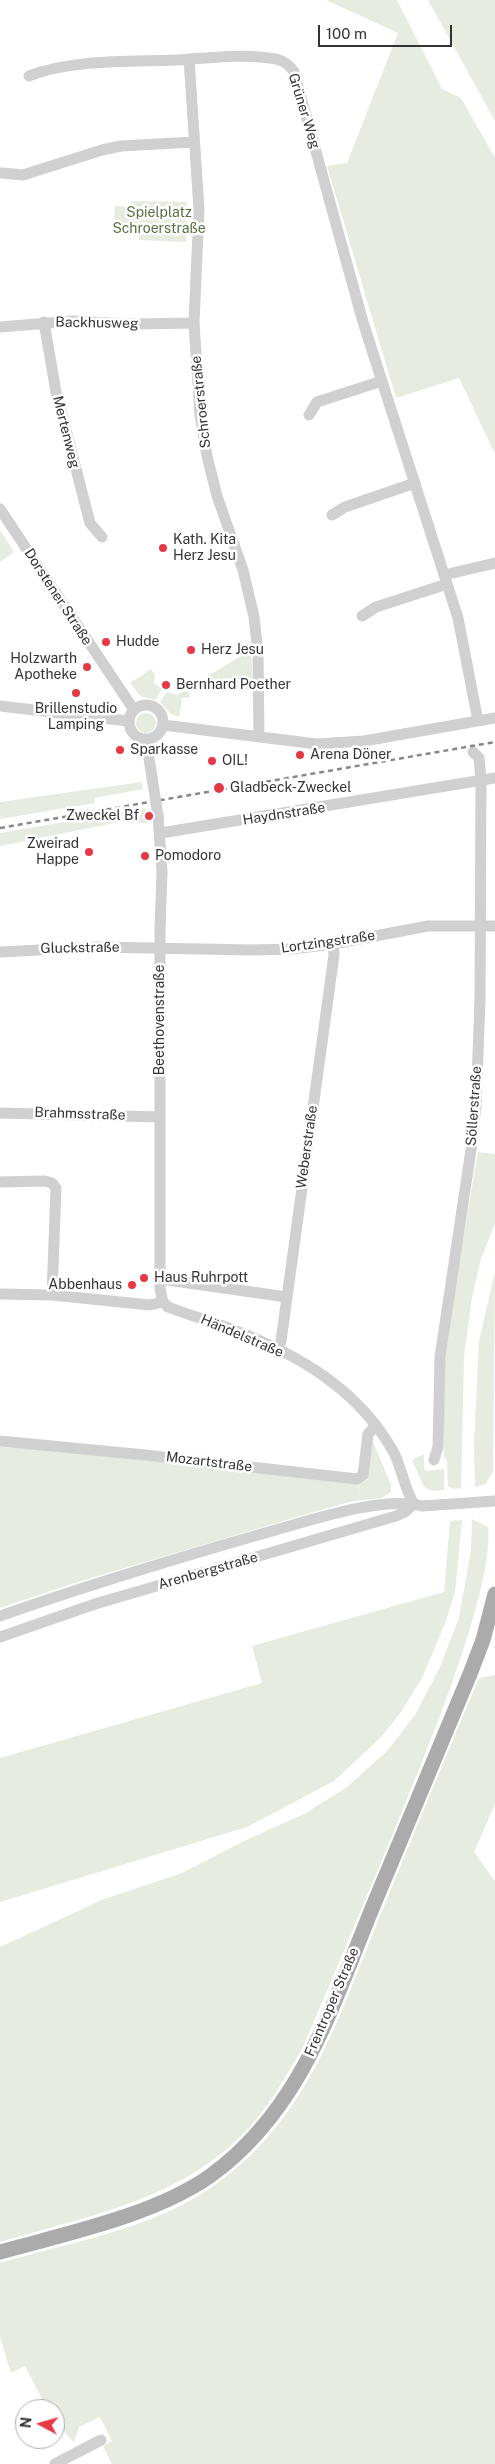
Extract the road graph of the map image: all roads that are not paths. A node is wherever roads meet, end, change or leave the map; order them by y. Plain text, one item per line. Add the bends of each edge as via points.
1 (189, 59) junction
2 (29, 76) dead end
3 (194, 142) junction
4 (2, 173) dead end
5 (44, 322) junction
6 (194, 323) junction
7 (0, 327) edge
8 (382, 381) junction
9 (309, 415) dead end
10 (415, 483) junction
11 (0, 509) edge
12 (332, 515) dead end
13 (102, 537) dead end
14 (495, 563) edge
15 (446, 579) junction
16 (362, 616) dead end
17 (0, 706) edge
18 (134, 710) junction
19 (495, 718) edge
20 (128, 721) junction
21 (478, 721) junction
22 (163, 725) junction
23 (259, 737) junction
24 (146, 740) junction
25 (473, 752) dead end
26 (495, 778) edge
27 (481, 780) junction
28 (161, 833) junction
29 (480, 926) junction
30 (495, 926) edge
31 (334, 944) junction
32 (160, 949) junction
33 (0, 952) edge
34 (0, 1113) edge
35 (159, 1117) junction
36 (0, 1182) edge
37 (160, 1279) junction
38 (0, 1294) edge
39 (52, 1295) junction
40 (287, 1297) junction
41 (163, 1302) junction
42 (277, 1349) junction
43 (376, 1425) junction
44 (0, 1441) edge
45 (434, 1460) dead end
46 (490, 1502) edge
47 (414, 1504) junction
48 (494, 1600) edge
49 (0, 1616) edge
50 (0, 1637) edge
51 (0, 2252) edge
52 (101, 2440) dead end
53 (55, 2464) edge

1 - 2 street, Grüner Weg via 90,65 41,71
1 - 3 street, Schroerstraße
1 - 8 street, Grüner Weg via 276,59 289,64 294,72
3 - 4 street via 120,146 23,175
3 - 6 street, Schroerstraße via 199,209
5 - 6 street, Backhusweg
5 - 7 street, Backhusweg
5 - 13 street, Mertenweg via 56,392 90,523
6 - 23 street, Schroerstraße via 200,414 207,456 220,505 244,570 254,617
8 - 9 street via 317,402
8 - 10 street, Grüner Weg
10 - 12 street via 345,507
10 - 15 street, Grüner Weg
11 - 18 street, Dorstener Straße
14 - 15 street
15 - 16 street via 376,607
15 - 21 street, Grüner Weg via 458,618
17 - 20 street
18 - 20 street
18 - 22 street via 144,705 153,706 161,714
19 - 21 street
20 - 24 street via 132,734
21 - 23 street via 337,743 317,744
22 - 23 street
22 - 24 street via 157,736
24 - 28 street, Beethovenstraße, bridge
25 - 27 street, Söllerstraße via 479,758
26 - 27 street, Haydnstraße
27 - 28 street, Haydnstraße
27 - 29 street, Söllerstraße
28 - 32 street, Beethovenstraße
29 - 30 street, Lortzingstraße
29 - 31 street, Lortzingstraße via 428,926
29 - 45 street, Söllerstraße via 476,1105 440,1357 438,1447
31 - 32 street, Lortzingstraße via 252,950
31 - 40 street, Weberstraße
32 - 33 street, Gluckstraße via 98,946
32 - 35 street, Beethovenstraße
34 - 35 street, Brahmsstraße
35 - 37 street, Beethovenstraße
36 - 39 street via 45,1181 56,1188
37 - 40 street
37 - 41 street, Beethovenstraße
38 - 39 street
39 - 41 street via 150,1305
40 - 42 street, Weberstraße
41 - 42 street, Händelstraße via 168,1307 238,1331
42 - 43 street, Händelstraße via 333,1381
43 - 44 street, Mozartstraße via 368,1434 363,1475 356,1479
43 - 47 street, Händelstraße via 393,1452
46 - 47 street, Arenbergstraße
47 - 49 street, Arenbergstraße via 345,1511 139,1569
47 - 50 street, Arenbergstraße via 396,1516 95,1604
48 - 51 main road, Frentroper Straße via 470,1674 330,2008 296,2083 274,2114 236,2155 178,2195 137,2212
52 - 53 street

